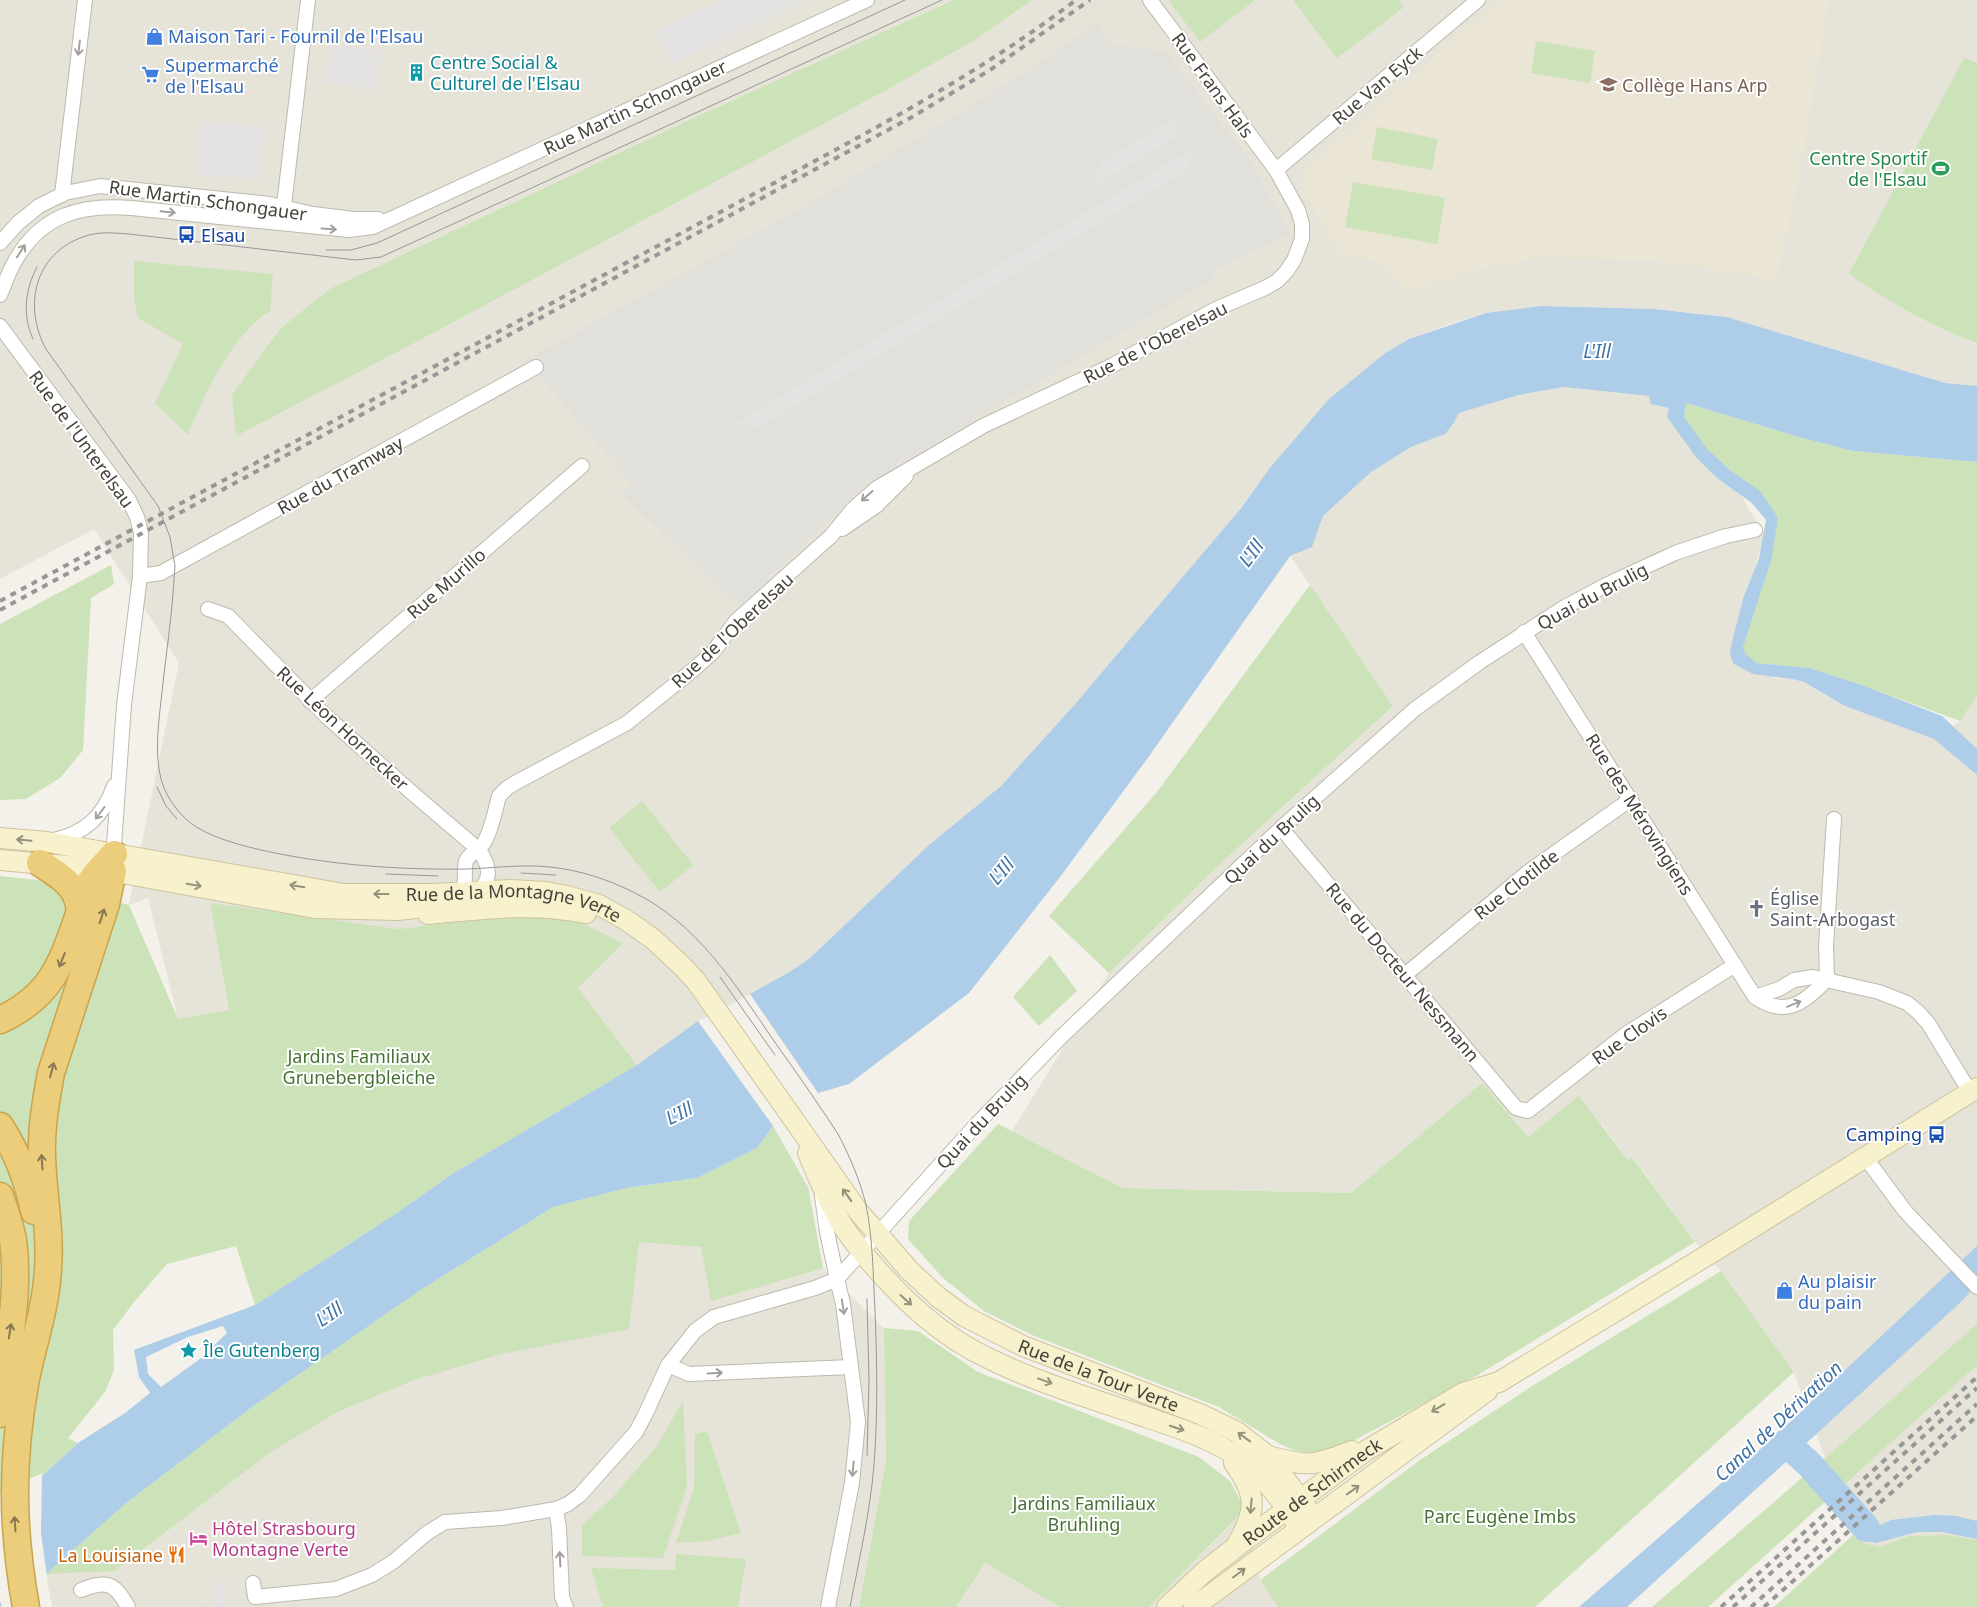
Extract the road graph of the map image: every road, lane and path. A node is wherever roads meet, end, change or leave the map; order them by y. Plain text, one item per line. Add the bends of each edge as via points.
1 (84, 0) edge
2 (308, 0) edge
3 (867, 0) edge
4 (1150, 0) edge
5 (1478, 0) edge
6 (1276, 170) junction
7 (62, 194) junction
8 (284, 206) junction
9 (403, 214) junction
10 (281, 224) junction
11 (0, 243) edge
12 (0, 295) edge
13 (0, 326) edge
14 (536, 367) dead end
15 (582, 466) dead end
16 (1755, 530) dead end
17 (140, 576) junction
18 (208, 609) dead end
19 (1524, 632) junction
20 (310, 701) junction
21 (119, 769) junction
22 (1631, 799) junction
23 (1834, 819) dead end
24 (1281, 828) junction
25 (0, 838) edge
26 (43, 852) junction
27 (475, 852) junction
28 (0, 860) edge
29 (109, 865) junction
30 (247, 887) junction
31 (466, 899) junction
32 (80, 910) junction
33 (668, 953) junction
34 (1735, 965) junction
35 (1405, 975) junction
36 (1827, 979) junction
37 (1755, 997) junction
38 (0, 1020) edge
39 (1974, 1090) edge
40 (1528, 1111) joint
41 (794, 1119) junction
42 (0, 1126) edge
43 (1865, 1157) junction
44 (817, 1176) junction
45 (0, 1196) edge
46 (878, 1234) junction
47 (862, 1251) junction
48 (837, 1279) junction
49 (1977, 1286) edge
50 (33, 1349) junction
51 (668, 1365) junction
52 (851, 1367) junction
53 (1499, 1382) junction
54 (9, 1422) edge
55 (1389, 1436) junction
56 (1223, 1449) junction
57 (1268, 1456) junction
58 (1294, 1504) junction
59 (556, 1509) junction
60 (1307, 1523) junction
61 (0, 1540) edge
62 (1236, 1547) junction
63 (253, 1583) dead end
64 (81, 1590) dead end
65 (1197, 1605) edge
66 (11, 1607) edge
67 (26, 1607) edge
68 (128, 1607) edge
69 (566, 1607) edge
70 (828, 1607) edge
71 (1167, 1607) edge

1 -> 7 street
2 - 8 street
3 - 9 street, Rue Martin Schongauer
4 - 6 street, Rue Frans Hals
5 - 6 street, Rue Van Eyck
6 - 27 street, Rue de l'Oberelsau via 1298,210 1303,232 1294,260 1277,281 1216,309 1111,366 983,426 923,462 876,506 831,536 736,621 708,658 642,711 618,728 502,792 485,842
7 - 8 street, Rue Martin Schongauer via 100,186
7 - 11 street, Rue Martin Schongauer via 29,213
8 - 9 street, Rue Martin Schongauer via 313,214 369,220
8 - 10 street
10 -> 9 street, Rue Martin Schongauer via 361,230
12 -> 10 street, Rue Martin Schongauer via 13,264 32,236 57,218 82,210 107,206
13 - 17 street, Rue de l'Unterelsau via 133,507 141,533
14 - 17 street, Rue du Tramway via 161,573
15 - 20 street, Rue Murillo
16 - 19 street, Quai du Brulig via 1675,553 1608,584
17 - 21 street, Rue de l'Unterelsau
18 - 20 street, Rue Léon Hornecker via 228,616
19 - 22 street, Rue des Mérovingiens
19 - 24 street, Quai du Brulig via 1415,709
20 - 27 street, Rue Léon Hornecker
21 -> 26 street, Rue de l'Unterelsau via 107,803 98,817
21 - 29 street, Rue de l'Unterelsau
22 - 34 street, Rue des Mérovingiens
22 - 35 street, Rue Clotilde via 1528,872
23 - 36 street
24 - 35 street, Rue du Docteur Nessmann
24 - 46 street, Quai du Brulig via 1061,1038 975,1126
26 -> 25 main road
26 - 28 main road
26 - 29 main road
26 - 32 highway via 71,886
27 - 31 street, Rue de l'Oberelsau via 466,863
27 - 31 street via 485,862 488,878 486,886
29 - 30 main road
29 - 32 highway via 89,884
50 -> 29 highway via 44,1307 48,1268 42,1154 46,1099 51,1073 108,897
31 -> 30 main road, Rue de la Montagne Verte
30 - 31 main road, Rue de la Montagne Verte via 316,908 392,917
31 - 33 main road, Rue de la Montagne Verte via 496,908 562,909 590,914
31 - 33 main road, Rue de la Montagne Verte via 511,890 546,892 584,900 626,920
32 -> 38 highway via 59,968 32,1001
33 - 41 main road, Rue de la Montagne Verte via 696,981
34 - 37 street, Rue des Mérovingiens
34 - 40 street, Rue Clovis via 1626,1034
35 - 40 street, Rue du Docteur Nessmann via 1516,1108
36 - 37 street via 1794,980
37 -> 36 street via 1772,1007 1783,1008 1813,995
36 - 39 street via 1879,992 1918,1012
39 - 43 main road, Route de Schirmeck
41 - 44 main road
46 -> 41 main road via 858,1211
42 - 50 highway via 28,1184 35,1216 39,1262
43 - 49 street via 1905,1211
43 - 53 main road, Route de Schirmeck
44 - 47 main road via 838,1220
44 - 48 street
54 -> 45 highway via 4,1372 15,1283 12,1240
46 - 47 street, Quai du Brulig
57 -> 46 main road, Rue de la Tour Verte via 1220,1422 1023,1346 964,1316 909,1270
47 - 48 street
47 -> 56 main road, Rue de la Tour Verte via 897,1292 936,1327 969,1349 1016,1371 1194,1433
48 - 51 street via 714,1317 695,1331
48 -> 52 street
50 - 54 highway via 25,1383
51 -> 52 street via 689,1374
51 - 59 street via 636,1432 580,1496
52 -> 70 street via 858,1422 852,1483
53 -> 55 main road, Route de Schirmeck via 1463,1393
60 -> 53 main road
67 -> 54 highway via 14,1522
55 - 57 main road, Route de Schirmeck via 1316,1464
55 - 58 main road, Route de Schirmeck
56 - 58 main road, Rue de la Tour Verte via 1245,1462
56 -> 62 main road, Route de Schirmeck via 1245,1479 1252,1495 1250,1519
57 - 58 main road, Rue de la Tour Verte
58 - 60 main road, Rue de la Tour Verte
58 - 62 main road, Route de Schirmeck
59 - 63 street via 484,1520 445,1522 386,1566 336,1589 255,1597
69 -> 59 street via 562,1597
65 -> 60 main road
61 - 66 highway
62 - 71 main road, Route de Schirmeck
64 - 68 street via 104,1584 114,1588

